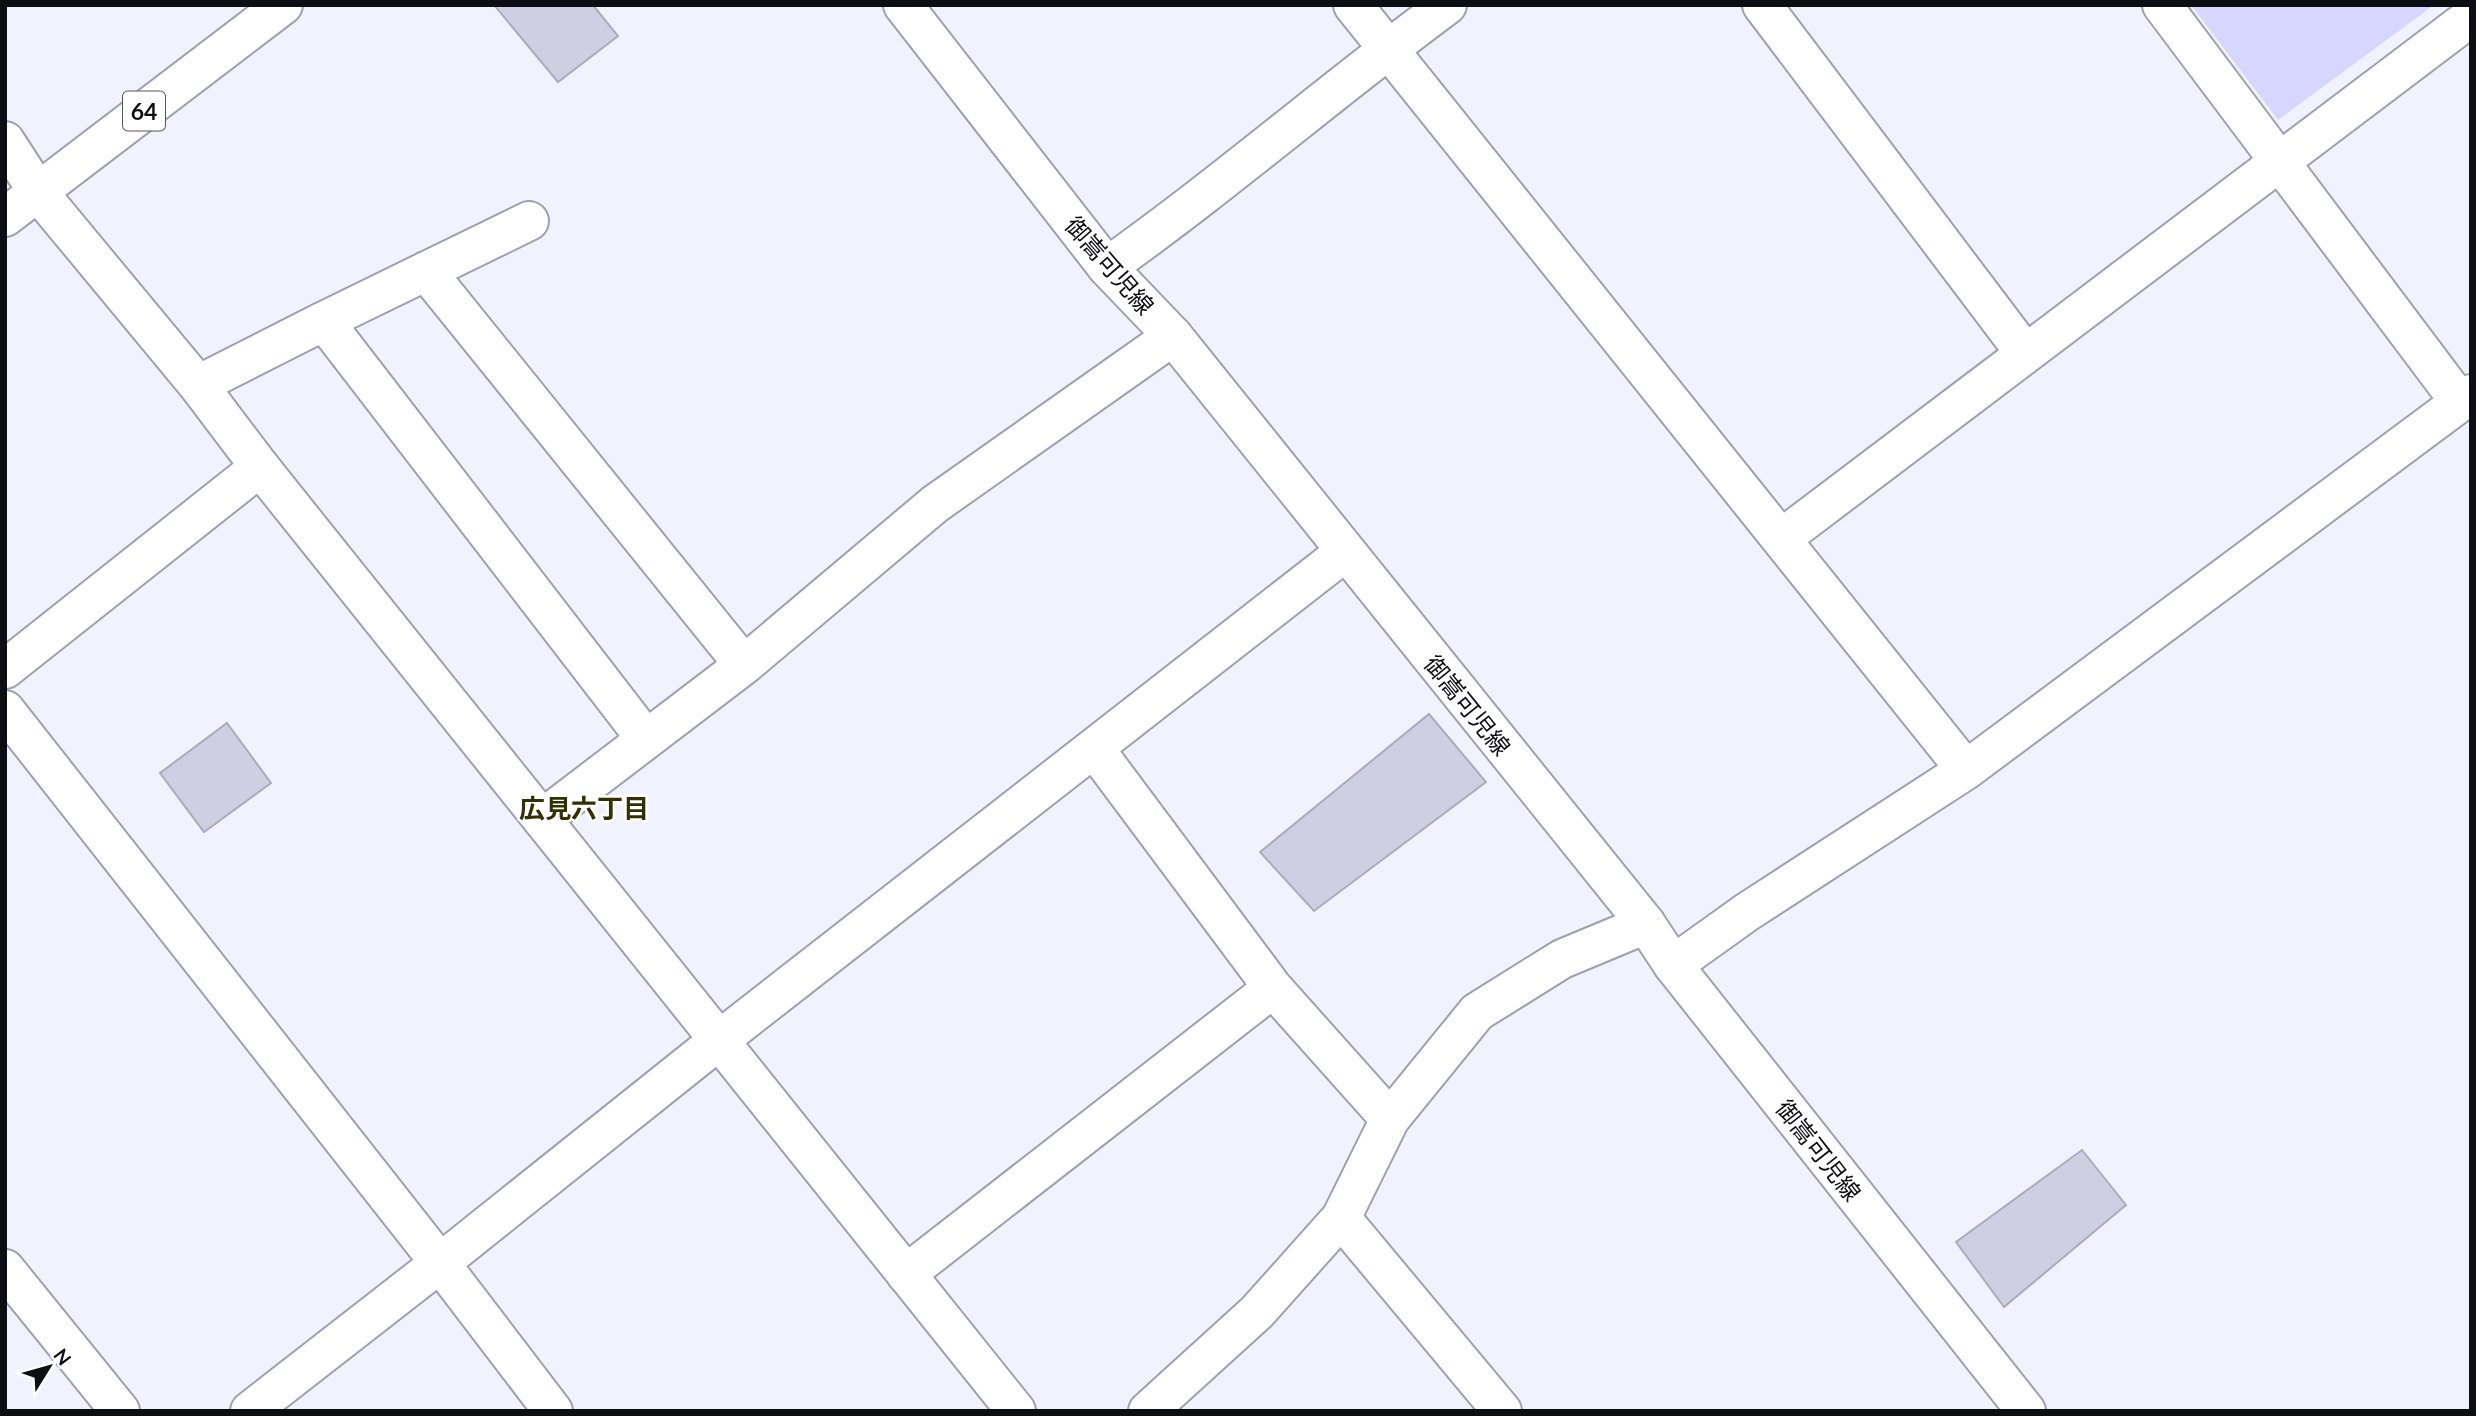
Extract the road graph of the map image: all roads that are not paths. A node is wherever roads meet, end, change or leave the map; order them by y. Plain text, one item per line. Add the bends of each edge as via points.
1 (282, 5) edge
2 (903, 5) edge
3 (1353, 5) edge
4 (1447, 5) edge
5 (1762, 5) edge
6 (2162, 5) edge
7 (2471, 17) edge
8 (1388, 49) junction
9 (5, 141) edge
10 (2281, 161) junction
11 (38, 192) junction
12 (5, 217) edge
13 (529, 221) dead end
14 (1107, 267) junction
15 (426, 271) junction
16 (324, 321) junction
17 (1173, 336) junction
18 (2025, 353) junction
19 (198, 385) junction
20 (2465, 398) edge
21 (260, 467) junction
22 (1782, 538) junction
23 (1345, 552) junction
24 (744, 665) junction
25 (5, 669) edge
26 (5, 710) edge
27 (646, 739) junction
28 (1094, 748) junction
29 (1966, 770) junction
30 (542, 819) junction
31 (1646, 923) junction
32 (1673, 965) junction
33 (1273, 988) junction
34 (718, 1041) junction
35 (1390, 1119) junction
36 (1341, 1219) junction
37 (440, 1263) junction
38 (5, 1269) edge
39 (906, 1274) junction
40 (120, 1411) edge
41 (250, 1411) edge
42 (553, 1411) edge
43 (1016, 1411) edge
44 (1148, 1411) edge
45 (1502, 1411) edge
46 (2026, 1411) edge

1 - 11 street, 64
2 - 14 street, 御嵩可児線
3 - 8 street
4 - 8 street
5 - 18 street
6 - 10 street
7 - 10 street
8 - 14 street
8 - 22 street
9 - 11 street
10 - 18 street
10 - 20 street
11 - 12 street, 64
11 - 19 street
13 - 15 street
14 - 17 street, 御嵩可児線
15 - 16 street
15 - 24 street
16 - 19 street
16 - 27 street
17 - 23 street, 御嵩可児線
17 - 24 street via 935,504
18 - 22 street
19 - 21 street
20 - 29 street
21 - 25 street
21 - 30 street
22 - 29 street
23 - 28 street
23 - 31 street, 御嵩可児線
24 - 27 street
26 - 37 street
27 - 30 street
28 - 33 street
28 - 34 street
29 - 32 street
30 - 34 street
31 - 32 street, 御嵩可児線
31 - 35 street via 1562,959 1477,1012
32 - 46 street, 御嵩可児線
33 - 35 street
33 - 39 street
34 - 37 street
34 - 39 street
35 - 36 street
36 - 44 street via 1256,1312
36 - 45 street
37 - 41 street
37 - 42 street
38 - 40 street
39 - 43 street

